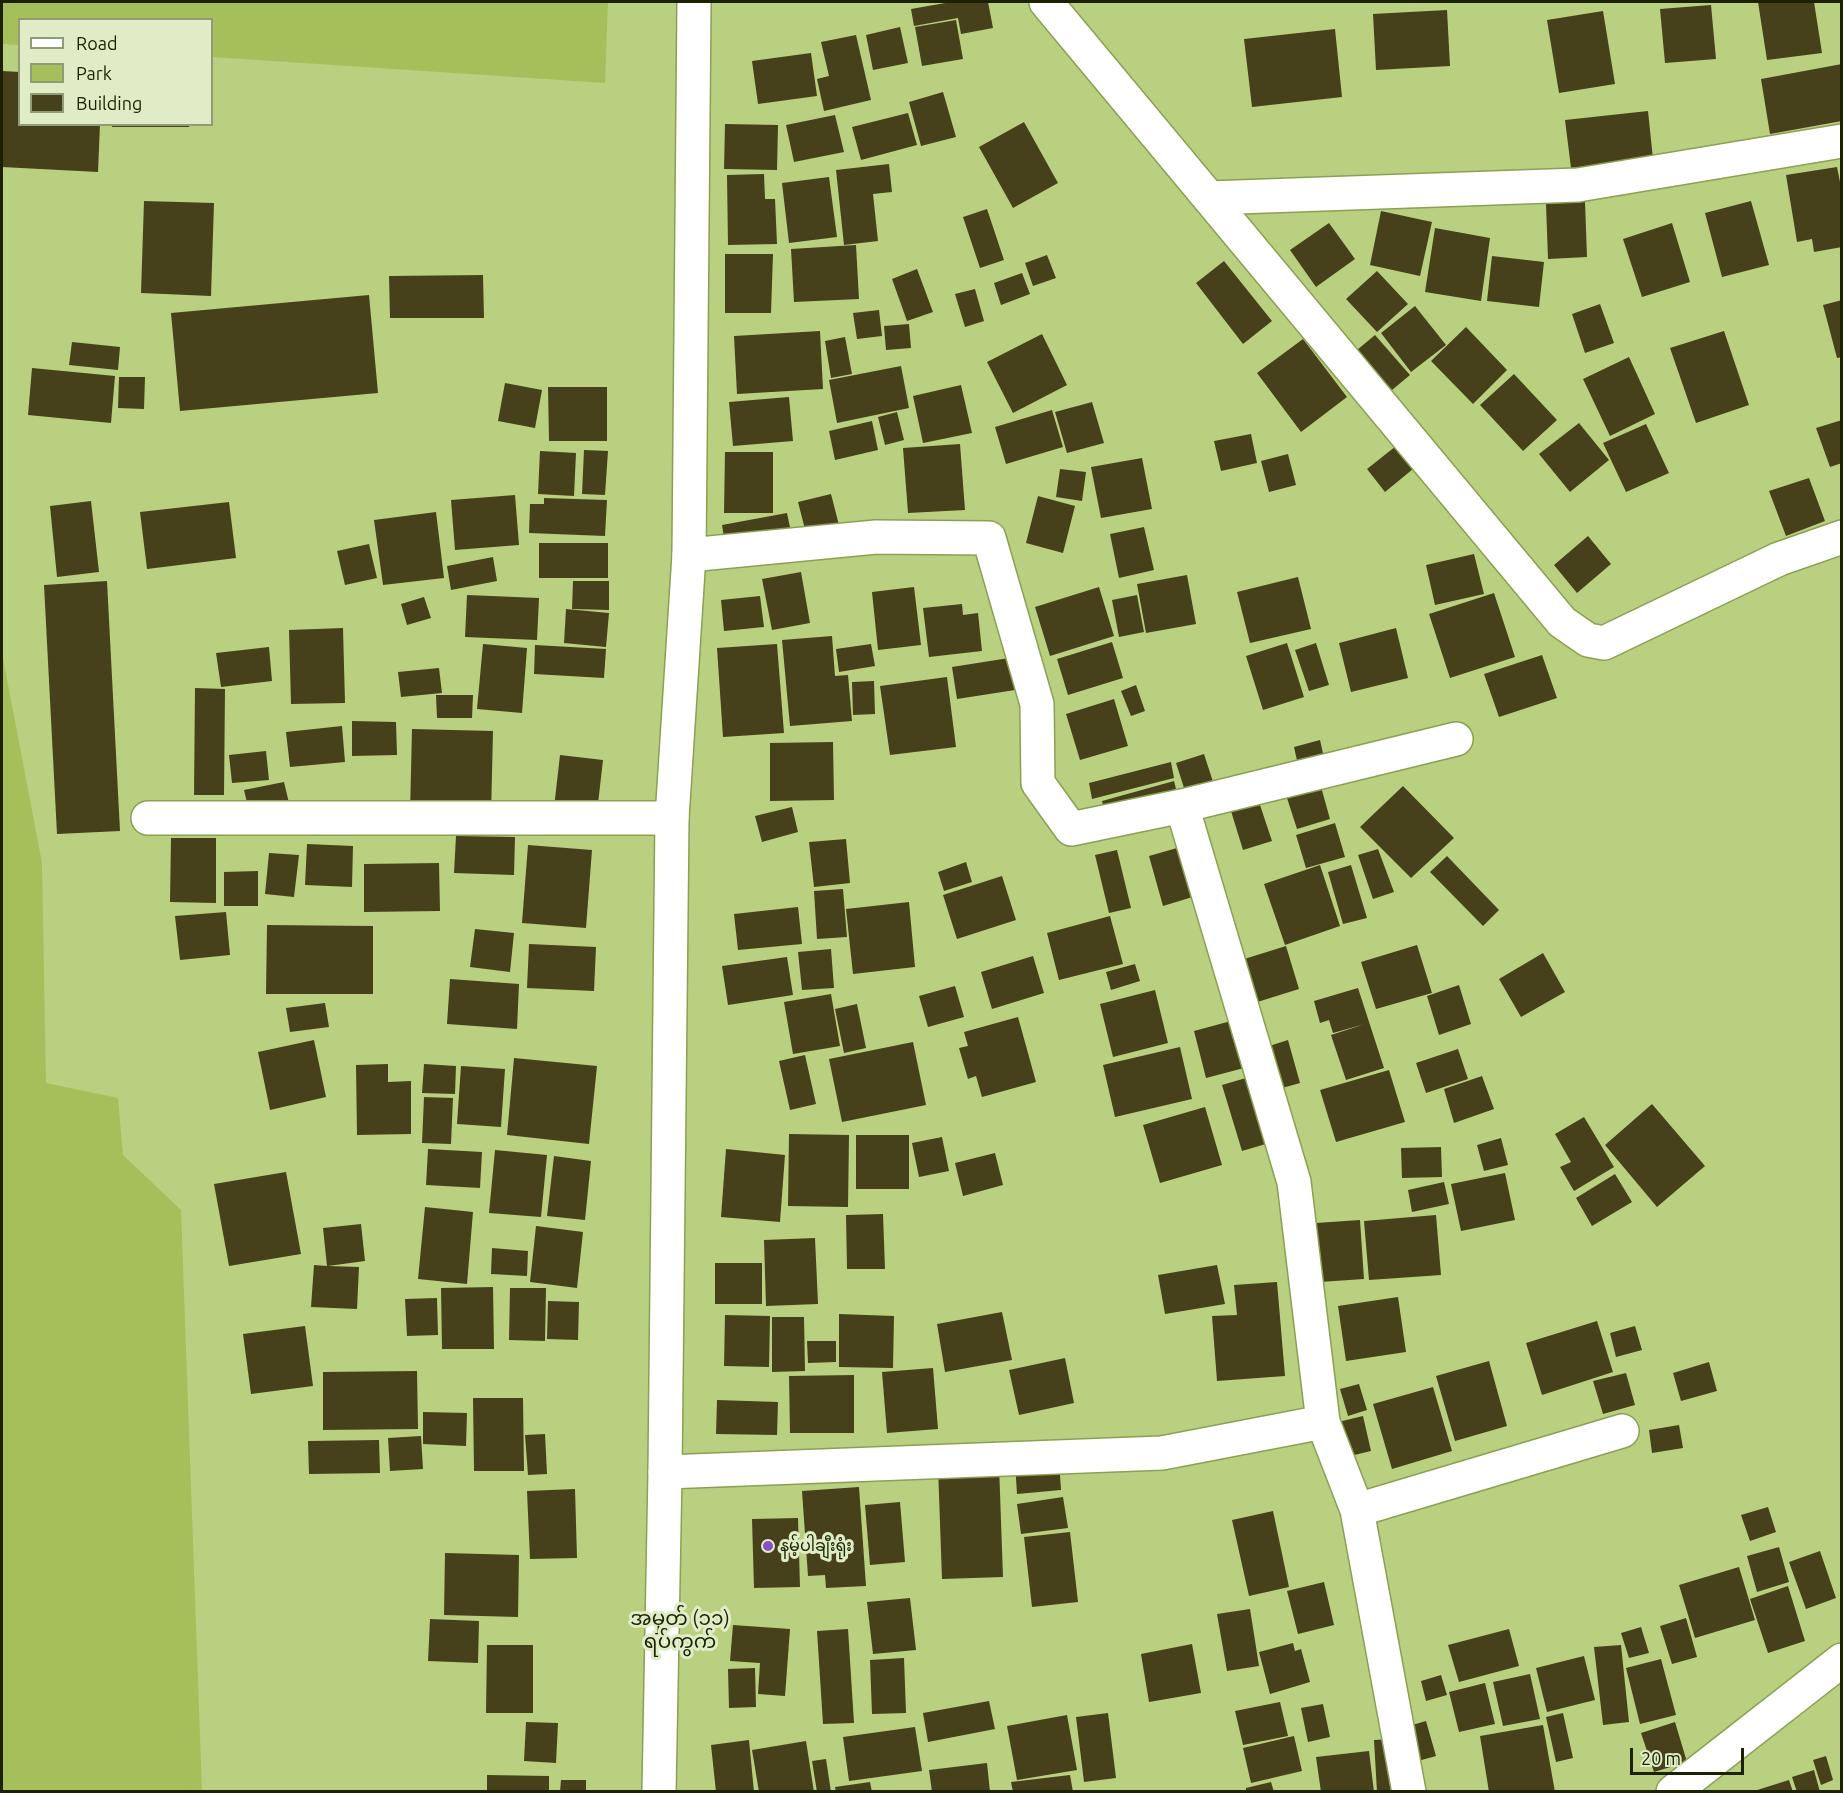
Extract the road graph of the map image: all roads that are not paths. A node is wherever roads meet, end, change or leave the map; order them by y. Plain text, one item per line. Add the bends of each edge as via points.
1 (694, 2) edge
2 (1046, 2) edge
3 (1842, 141) edge
4 (1209, 198) junction
5 (1842, 537) edge
6 (689, 555) junction
7 (1456, 739) dead end
8 (1182, 807) junction
9 (148, 818) dead end
10 (672, 818) junction
11 (1323, 1422) junction
12 (1622, 1431) dead end
13 (664, 1472) junction
14 (1357, 1510) junction
15 (1842, 1659) edge
16 (659, 1791) edge
17 (1409, 1791) edge
18 (1673, 1791) edge

1 - 6 street
2 - 4 street
3 - 4 street via 1578,185
4 - 5 street via 1562,622 1588,640 1604,643 1779,559
6 - 8 street via 876,537 988,538 1037,704 1038,783 1071,830
6 - 10 street
7 - 8 street
8 - 11 street via 1294,1182
9 - 10 street
10 - 13 street
11 - 13 street via 1162,1453
11 - 14 street
12 - 14 street
13 - 16 street
14 - 17 street
15 - 18 street

